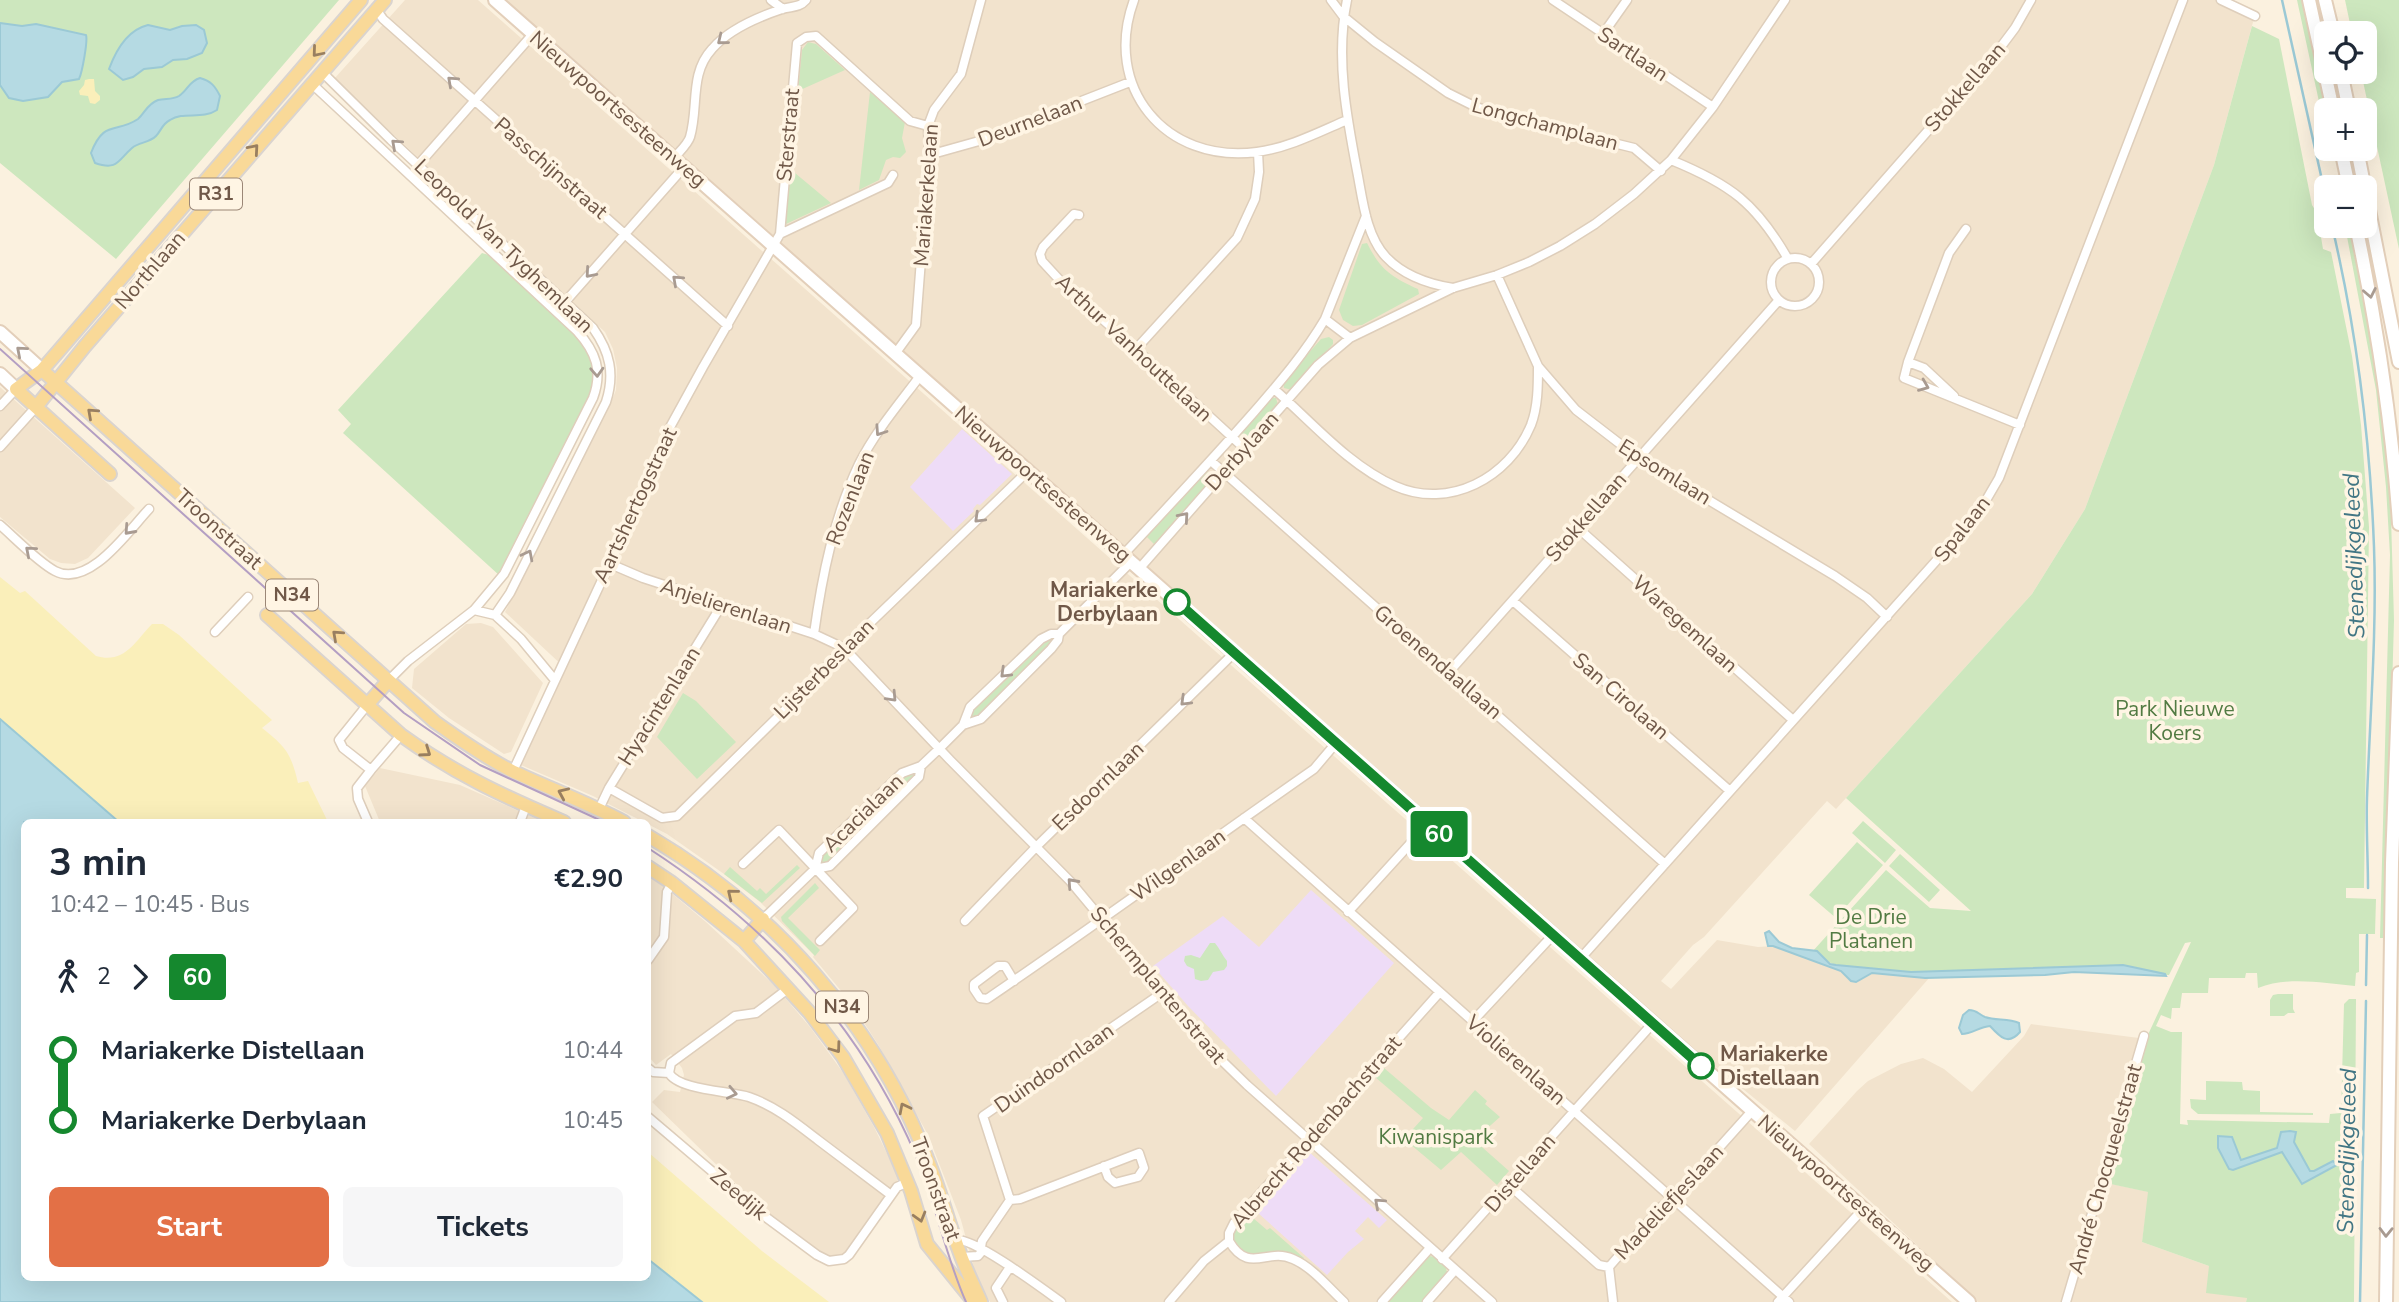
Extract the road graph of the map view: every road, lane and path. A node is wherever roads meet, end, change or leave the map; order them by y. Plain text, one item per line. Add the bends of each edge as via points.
1 (361, 0) edge
2 (495, 0) edge
3 (771, 0) edge
4 (806, 0) edge
5 (981, 0) edge
6 (1134, 0) edge
7 (1331, 0) edge
8 (1347, 0) edge
9 (1553, 0) edge
10 (1627, 0) edge
11 (1785, 0) edge
12 (2031, 0) edge
13 (2183, 0) edge
14 (2221, 0) edge
15 (2309, 0) edge
16 (2325, 0) edge
17 (381, 4) edge
18 (783, 9) junction
19 (1343, 16) junction
20 (2255, 16) dead end
21 (2330, 21) edge
22 (533, 34) junction
23 (1603, 34) junction
24 (321, 72) junction
25 (1130, 82) junction
26 (311, 83) junction
27 (2330, 98) edge
28 (474, 101) junction
29 (1713, 107) junction
30 (1347, 120) junction
31 (928, 126) junction
32 (1258, 152) junction
33 (929, 155) junction
34 (674, 158) junction
35 (1671, 160) junction
36 (2359, 161) edge
37 (419, 164) junction
38 (684, 167) junction
39 (1661, 171) junction
40 (893, 175) dead end
41 (1079, 215) dead end
42 (1366, 216) junction
43 (1966, 229) dead end
44 (625, 234) junction
45 (780, 234) junction
46 (2358, 238) edge
47 (773, 246) junction
48 (1788, 259) junction
49 (1811, 264) junction
50 (1497, 275) junction
51 (1453, 289) junction
52 (1779, 300) junction
53 (565, 302) junction
54 (1325, 319) junction
55 (728, 326) junction
56 (0, 332) edge
57 (1349, 338) junction
58 (1136, 349) junction
59 (895, 354) junction
60 (1908, 362) junction
61 (2399, 362) edge
62 (1538, 366) junction
63 (43, 370) junction
64 (0, 374) edge
65 (920, 376) junction
66 (56, 382) junction
67 (16, 389) junction
68 (1273, 389) junction
69 (1287, 401) junction
70 (1959, 401) junction
71 (0, 406) edge
72 (36, 407) junction
73 (2020, 425) junction
74 (1231, 438) junction
75 (0, 447) edge
76 (1244, 449) junction
77 (1637, 457) junction
78 (1211, 461) junction
79 (1028, 471) junction
80 (1223, 472) junction
81 (110, 474) dead end
82 (149, 509) dead end
83 (2399, 523) edge
84 (0, 525) edge
85 (1578, 528) junction
86 (1131, 562) junction
87 (608, 563) junction
88 (248, 597) dead end
89 (1513, 601) junction
90 (720, 604) junction
91 (474, 610) junction
92 (267, 615) dead end
93 (495, 615) junction
94 (1887, 617) junction
95 (215, 632) dead end
96 (814, 634) junction
97 (1059, 634) junction
98 (844, 648) junction
99 (1234, 653) junction
100 (1449, 672) junction
101 (2399, 673) edge
102 (554, 679) junction
103 (388, 681) junction
104 (368, 704) junction
105 (1793, 720) junction
106 (963, 725) junction
107 (401, 735) junction
108 (1336, 743) junction
109 (940, 748) junction
110 (921, 766) junction
111 (371, 770) junction
112 (513, 771) junction
113 (609, 788) junction
114 (1730, 791) junction
115 (526, 806) junction
116 (599, 809) junction
117 (1244, 818) junction
118 (367, 819) edge
119 (521, 819) edge
120 (557, 819) edge
121 (618, 819) edge
122 (1428, 824) junction
123 (651, 838) edge
124 (1037, 846) junction
125 (743, 864) dead end
126 (1665, 864) junction
127 (651, 869) edge
128 (816, 869) junction
129 (672, 883) junction
130 (1348, 912) junction
131 (763, 919) junction
132 (1103, 919) junction
133 (965, 921) dead end
134 (1553, 934) junction
135 (820, 940) dead end
136 (744, 941) junction
137 (2395, 953) edge
138 (651, 956) edge
139 (1580, 959) junction
140 (1014, 981) junction
141 (789, 988) junction
142 (1162, 993) junction
143 (1438, 993) junction
144 (1473, 1021) junction
145 (1653, 1023) junction
146 (2144, 1036) dead end
147 (651, 1070) edge
148 (669, 1073) junction
149 (1574, 1111) junction
150 (1752, 1111) junction
151 (651, 1120) edge
152 (1308, 1139) junction
153 (1104, 1166) junction
154 (908, 1182) junction
155 (1509, 1185) junction
156 (891, 1195) junction
157 (1673, 1199) junction
158 (1010, 1200) junction
159 (1863, 1209) junction
160 (955, 1240) junction
161 (1229, 1241) junction
162 (1430, 1248) junction
163 (982, 1249) junction
164 (937, 1256) junction
165 (961, 1257) junction
166 (1442, 1259) junction
167 (1010, 1267) junction
168 (1609, 1267) junction
169 (1455, 1270) junction
170 (1784, 1300) edge
171 (975, 1302) edge
172 (981, 1302) edge
173 (1003, 1302) edge
174 (1061, 1302) edge
175 (1169, 1302) edge
176 (1344, 1302) edge
177 (1382, 1302) edge
178 (1427, 1302) edge
179 (1492, 1302) edge
180 (1613, 1302) edge
181 (1969, 1302) edge
182 (2066, 1302) edge
183 (2386, 1302) edge

1 -> 63 main road, Northlaan / R31
2 - 22 main road, Nieuwpoortsesteenweg
3 - 18 street
4 - 18 street
5 - 31 street, Mariakerkelaan via 961,74 934,110
6 - 25 street via 1127,19 1125,50
7 - 19 street, Longchamplaan
8 - 19 street
9 - 23 street, Sartlaan
10 - 23 street
11 - 29 street
12 - 49 street, Stokkellaan via 1997,52
13 - 73 street, Spalaan
14 - 20 street
15 - 27 main road
16 - 21 main road
17 - 24 main road, Northlaan / R31
28 -> 17 street, Passchijnstraat via 383,19
18 -> 34 street via 734,30 710,50 697,75 690,139
19 - 30 street
19 - 39 street, Longchamplaan via 1457,98 1515,119 1634,148
22 - 28 street
22 - 34 main road, Nieuwpoortsesteenweg
23 - 29 street, Sartlaan
24 - 26 main road, Northlaan / R31
37 -> 24 street, Leopold Van Tyghemlaan
25 - 32 street via 1141,103 1176,137 1206,149
25 - 33 street, Deurnelaan via 970,144
66 -> 26 main road, Northlaan / R31
26 -> 91 street, Leopold Van Tyghemlaan via 577,331 596,360 598,380 593,398 504,574
28 - 37 street
28 - 44 street, Passchijnstraat
29 - 35 street
30 - 32 street
30 - 42 street
31 - 33 street, Mariakerkelaan
31 - 45 street, Sterstraat via 910,121 816,36 797,43
32 - 58 street via 1255,199 1237,238
33 - 59 street, Mariakerkelaan via 916,326
34 - 38 main road, Nieuwpoortsesteenweg
35 - 39 street
35 - 48 street via 1728,187 1754,209
36 - 61 main road
37 - 53 street, Leopold Van Tyghemlaan
38 - 44 street
38 - 47 main road, Nieuwpoortsesteenweg
39 - 50 street via 1583,231
40 - 45 street via 888,183
41 - 58 street, Arthur Vanhouttelaan via 1074,214 1043,247 1042,261
42 - 51 street via 1379,248 1392,263 1407,274
42 - 54 street, Derbylaan
43 - 60 street via 1949,253
44 -> 53 street
55 -> 44 street, Passchijnstraat
45 - 47 street, Sterstraat
46 -> 83 main road via 2383,369
47 - 55 street, Aartshertogstraat
47 - 59 main road, Nieuwpoortsesteenweg
48 - 49 street
48 - 52 street via 1772,276
49 - 52 street via 1818,279 1810,301 1794,306
50 - 51 street
50 - 62 street, Epsomlaan
51 - 57 street
52 - 77 street, Stokkellaan
93 -> 53 street, Leopold Van Tyghemlaan via 609,393 612,371 607,350 593,328
54 - 57 street
54 - 68 street, Derbylaan via 1307,350
55 - 87 street, Aartshertogstraat via 669,429
63 -> 56 main road, Troonstraat
57 - 69 street, Derbylaan
58 - 74 street, Arthur Vanhouttelaan
59 - 65 main road, Nieuwpoortsesteenweg
60 - 70 street via 1924,368
60 -> 70 street via 1904,378
62 - 69 street via 1532,424 1519,446 1489,478 1440,494 1414,493 1369,472
62 - 77 street, Epsomlaan via 1576,410
63 - 66 main road, Troonstraat / N34
63 - 67 main road, Northlaan / R31
64 - 67 main road
65 - 79 main road, Nieuwpoortsesteenweg
65 -> 96 street, Rozenlaan via 879,430 855,475 829,550
66 - 72 main road, Northlaan / R31
103 -> 66 main road, Troonstraat / N34
67 - 71 street, Northlaan
67 - 72 main road
68 - 69 street
68 - 74 street, Derbylaan
69 - 76 street, Derbylaan
70 - 73 street
72 - 75 street, Northlaan
72 - 81 main road
73 - 94 street, Spalaan via 1999,478 1978,514
74 - 76 street, Arthur Vanhouttelaan
74 - 78 street, Derbylaan
76 - 80 street, Derbylaan
77 - 85 street, Stokkellaan
77 - 94 street, Epsomlaan via 1835,576
78 - 80 street, Groenendaallaan
78 - 86 street, Derbylaan
79 - 86 main road, Nieuwpoortsesteenweg
79 -> 98 street, Lijsterbeslaan
86 -> 80 street, Derbylaan
80 - 100 street, Groenendaallaan
82 -> 84 street via 96,565 72,575 45,564
85 - 89 street, Stokkellaan
85 - 105 street, Waregemlaan
86 - 97 street, Acacialaan
86 - 99 main road, Nieuwpoortsesteenweg
87 - 90 street, Anjelierenlaan
87 - 102 street, Aartshertogstraat
88 - 95 street
89 - 100 street, Stokkellaan
89 - 114 street, San Cirolaan
90 - 96 street, Anjelierenlaan
90 - 113 street, Hyacintenlaan
91 - 93 street
91 - 103 street, Leopold Van Tyghemlaan
92 - 104 main road, N34
93 - 102 street
94 - 105 street, Spalaan
96 - 98 street, Anjelierenlaan
97 - 106 street, Acacialaan via 1051,649 981,719
97 -> 106 street, Acacialaan via 1041,639 970,707
98 -> 109 street, Schermplantenstraat
98 - 113 street, Lijsterbeslaan via 677,816 662,818
99 - 108 main road, Nieuwpoortsesteenweg
99 -> 124 street, Esdoornlaan
100 - 126 street, Groenendaallaan
101 - 137 main road
102 - 112 street, Aartshertogstraat
103 - 104 main road
103 - 112 main road, Troonstraat / N34 via 444,728
104 - 107 main road, N34
104 - 111 street via 339,740
105 - 114 street, Spalaan
106 - 109 street, Acacialaan
107 - 111 street
107 -> 115 main road, N34 via 470,780
108 - 117 street, Wilgenlaan via 1314,769
108 - 122 main road, Nieuwpoortsesteenweg
109 - 110 street, Acacialaan
109 - 124 street, Schermplantenstraat
110 - 128 street, Acacialaan via 919,777 830,866
110 - 128 street, Acacialaan via 902,773 819,853
111 - 118 street via 357,788
116 -> 112 main road, Troonstraat / N34
113 - 116 street, Hyacintenlaan
114 - 126 street, Spalaan
115 - 119 street
115 - 120 main road, N34
116 - 121 main road, Troonstraat / N34
117 - 130 street, Violierenlaan
117 - 132 street, Wilgenlaan
122 - 130 street
122 - 134 main road, Nieuwpoortsesteenweg
131 -> 123 main road, Troonstraat / N34
132 -> 124 street, Schermplantenstraat
124 - 133 street, Esdoornlaan
125 - 128 street via 779,830
126 - 139 street, Spalaan
127 - 129 main road, Troonstraat / N34
128 - 131 street, Acacialaan
128 - 135 street via 853,908
129 - 136 main road, Troonstraat / N34
129 - 138 street via 667,892 664,937
130 - 143 street, Violierenlaan
131 - 136 main road, Acacialaan
160 -> 131 main road, Troonstraat / N34 via 927,1157 865,1040 829,990
132 - 140 street, Wilgenlaan
132 - 142 street, Schermplantenstraat
134 - 139 main road, Nieuwpoortsesteenweg
134 - 144 street
136 - 141 main road, Troonstraat / N34
137 -> 183 main road
139 - 145 main road, Nieuwpoortsesteenweg
140 - 140 street, Wilgenlaan via 987,999 974,989 974,984 998,966 1005,967
141 - 148 street via 755,1013 735,1016 695,1044 671,1063
141 -> 154 main road, Troonstraat / N34 via 868,1096
142 - 152 street, Schermplantenstraat via 1212,1051
142 - 158 street, Duindoornlaan via 984,1116
143 - 144 street, Violierenlaan
143 - 152 street, Albrecht Rodenbachstraat
144 - 149 street, Violierenlaan
145 - 149 street, Distellaan
145 - 150 main road, Nieuwpoortsesteenweg
146 - 182 street, André Chocqueelstraat
147 - 148 street
148 -> 156 street via 682,1084 760,1100
149 - 155 street, Distellaan
149 - 157 street, Violierenlaan
150 - 157 street, Madeliefjeslaan
150 - 159 main road, Nieuwpoortsesteenweg
151 - 156 street, Zeedijk via 767,1218 829,1261 849,1255
152 - 161 street, Albrecht Rodenbachstraat via 1234,1223
162 -> 152 street, Schermplantenstraat
153 - 153 street via 1139,1153 1144,1168 1138,1177 1115,1183
153 - 158 street
154 - 156 street
154 -> 164 main road, Troonstraat / N34 via 927,1244
155 - 166 street, Distellaan
155 - 168 street via 1599,1265
157 - 168 street, Madeliefjeslaan
157 - 170 street, Violierenlaan
158 - 163 street via 982,1241
159 - 170 street
159 - 181 main road, Nieuwpoortsesteenweg
160 - 163 street via 962,1238
160 - 165 main road, Troonstraat / N34
161 - 175 street, Albrecht Rodenbachstraat via 1204,1261
161 - 176 street via 1244,1257 1293,1259
162 - 166 street, Schermplantenstraat
162 - 177 street
163 - 165 street via 978,1256
163 - 167 street
164 - 165 main road, Troonstraat
164 - 171 main road, N34
165 - 172 main road, N34
166 - 169 street, Schermplantenstraat
167 - 173 street via 996,1288
167 - 174 street
168 - 180 street, Madeliefjeslaan
169 - 178 street
169 - 179 street, Schermplantenstraat

